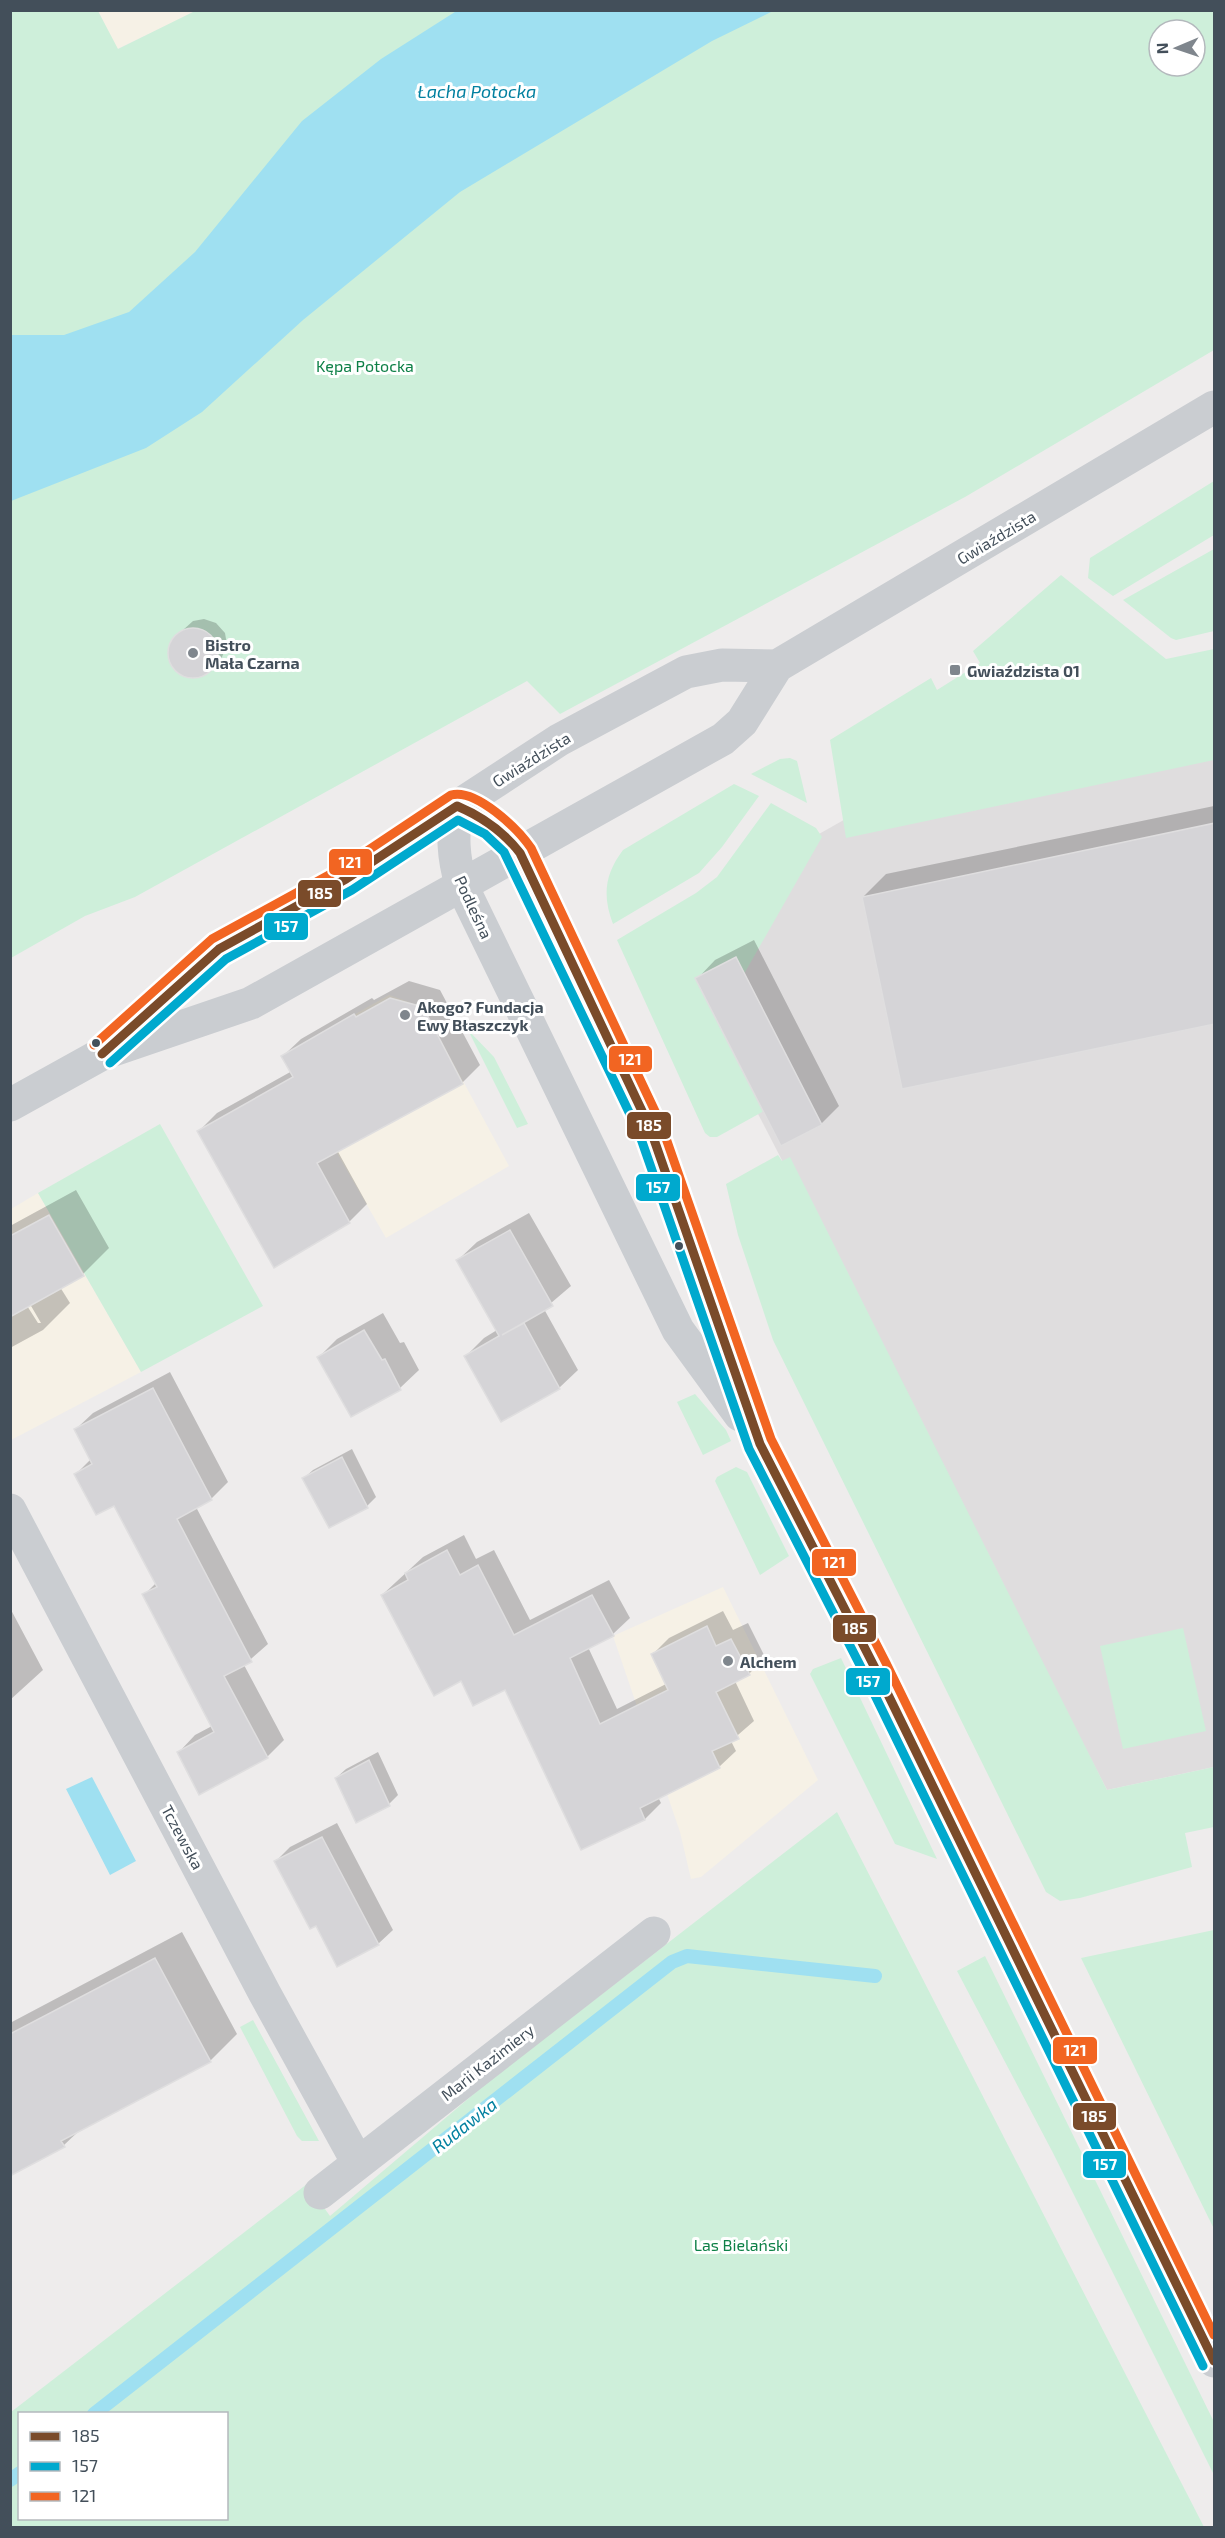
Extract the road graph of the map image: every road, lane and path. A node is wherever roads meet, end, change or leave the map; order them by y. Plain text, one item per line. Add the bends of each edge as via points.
1 (1215, 408) edge
2 (777, 666) junction
3 (457, 806) junction
4 (520, 853) junction
5 (461, 884) junction
6 (102, 1054) junction
7 (10, 1105) edge
8 (760, 1444) junction
9 (10, 1510) edge
10 (654, 1932) dead end
11 (358, 2163) junction
12 (320, 2193) dead end
13 (1215, 2361) edge

1 - 2 street, Gwiaździsta
2 - 3 street, Gwiaździsta via 722,664 686,672 559,740
2 - 4 street, Gwiaździsta via 742,722 723,739
3 - 4 street, Podleśna via 484,816 506,833
3 - 5 street, Podleśna via 452,831 453,858
3 - 6 street, Gwiaździsta via 345,879 219,949
4 - 5 street, Gwiaździsta
4 - 8 street, Podleśna via 650,1128
5 - 6 street, Gwiaździsta via 251,1003
5 - 8 street, Podleśna via 678,1330
6 - 7 street, Gwiaździsta
8 - 13 street, Podleśna
9 - 11 street, Tczewska via 265,1995
10 - 11 street, Marii Kazimiery
11 - 12 street, Marii Kazimiery

